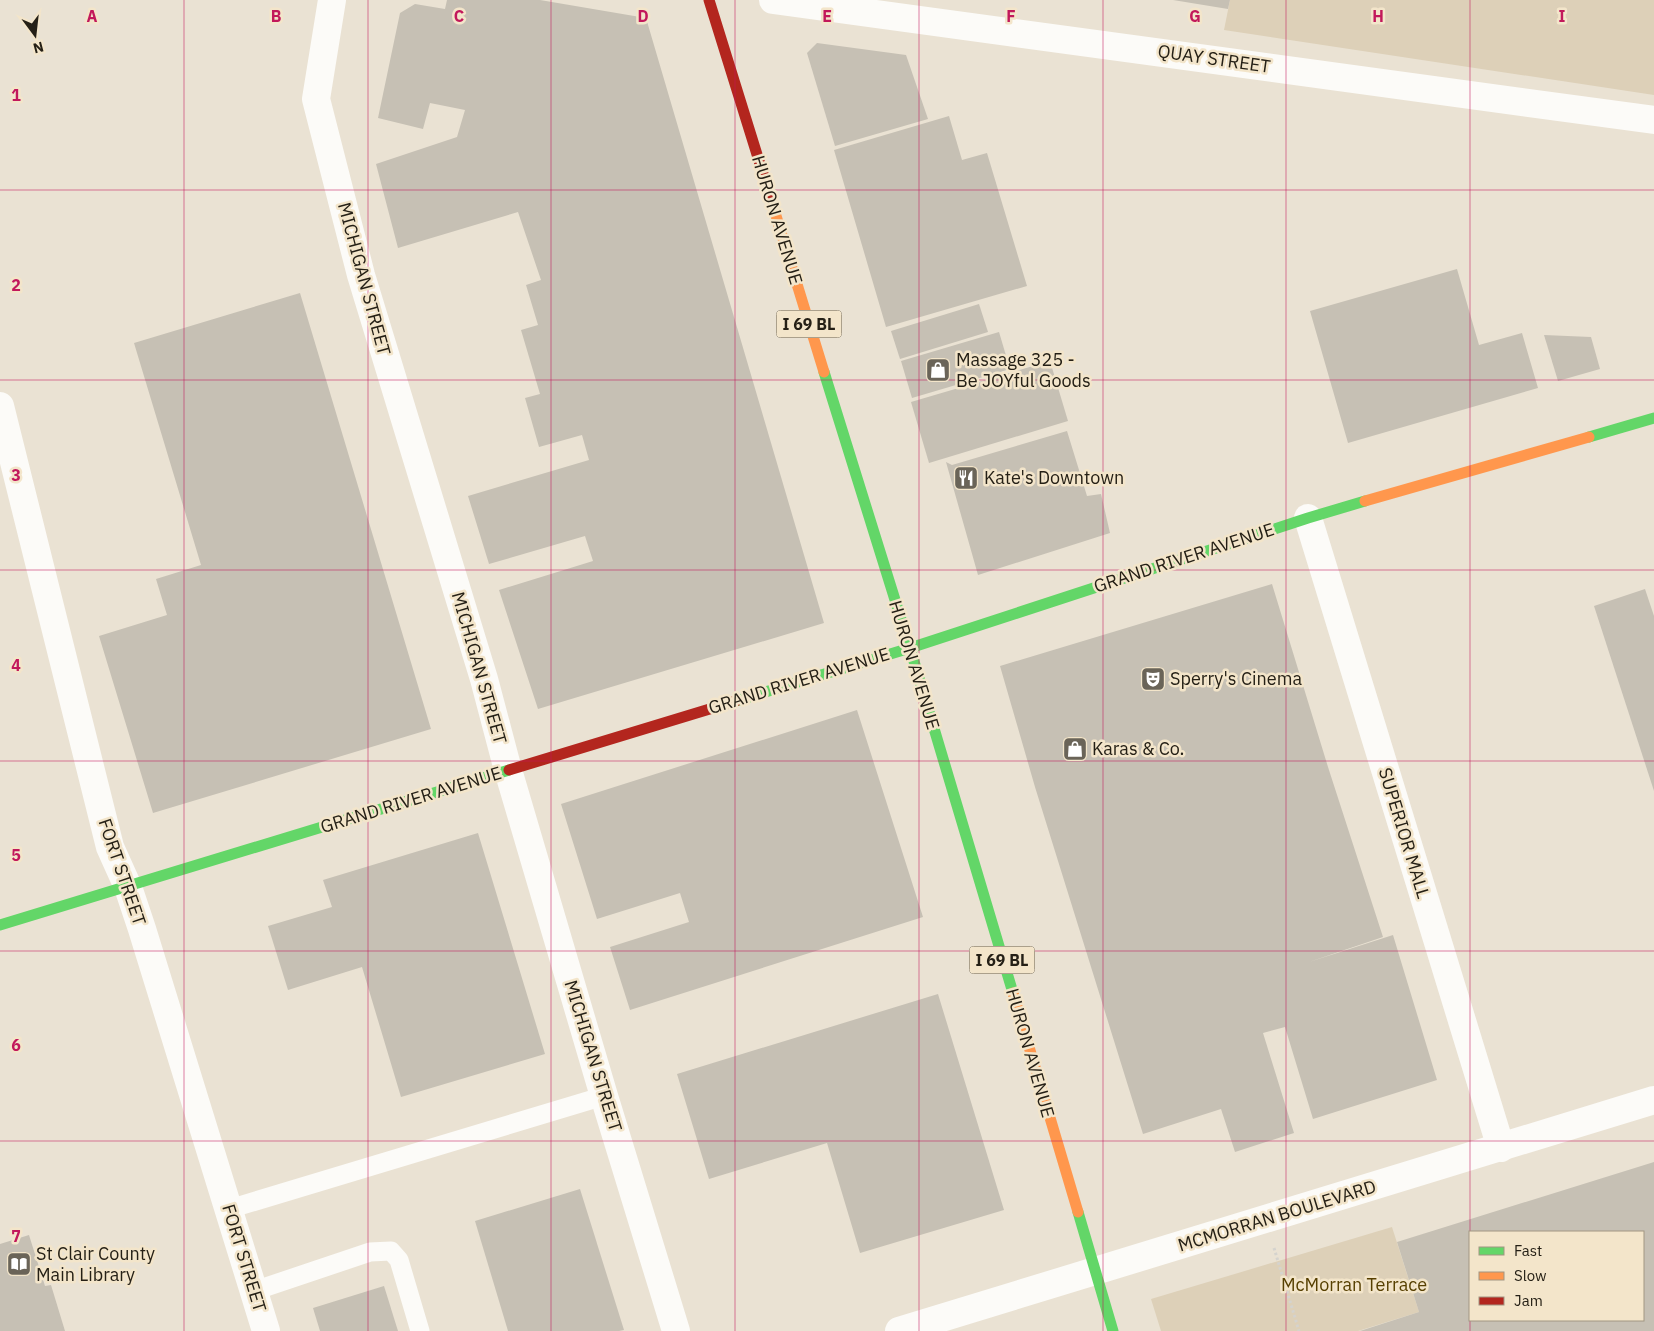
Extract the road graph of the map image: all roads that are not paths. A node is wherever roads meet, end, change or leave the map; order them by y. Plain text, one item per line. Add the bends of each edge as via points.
1 (332, 0) edge
2 (708, 0) edge
3 (773, 0) edge
4 (1654, 120) edge
5 (0, 406) edge
6 (1654, 418) edge
7 (1308, 518) junction
8 (910, 648) junction
9 (508, 770) junction
10 (128, 887) junction
11 (0, 926) edge
12 (604, 1096) junction
13 (1654, 1100) edge
14 (1501, 1148) junction
15 (229, 1209) junction
16 (1095, 1272) junction
17 (254, 1291) junction
18 (266, 1331) edge
19 (420, 1331) edge
20 (676, 1331) edge
21 (899, 1331) edge
22 (1113, 1331) edge

1 - 9 street, MICHIGAN STREET via 316,99 361,275 484,679
2 - 8 street, HURON AVENUE / I 69 BL
3 - 4 street, QUAY STREET
5 - 10 street, FORT STREET via 110,848
6 - 7 street, GRAND RIVER AVENUE
7 - 8 street, GRAND RIVER AVENUE
7 - 14 street, SUPERIOR MALL
8 - 9 street, GRAND RIVER AVENUE
8 - 16 street, HURON AVENUE / I 69 BL
9 - 10 street, GRAND RIVER AVENUE
9 - 12 street, MICHIGAN STREET
10 - 11 street, GRAND RIVER AVENUE
10 - 15 street, FORT STREET
12 - 15 lane
12 - 20 street, MICHIGAN STREET
13 - 14 street, MCMORRAN BOULEVARD
14 - 16 street, MCMORRAN BOULEVARD
15 - 17 street, FORT STREET
16 - 21 street, MCMORRAN BOULEVARD
16 - 22 street, HURON AVENUE / I 69 BL
17 - 18 street, FORT STREET
17 - 19 lane via 370,1252 391,1251 399,1260

